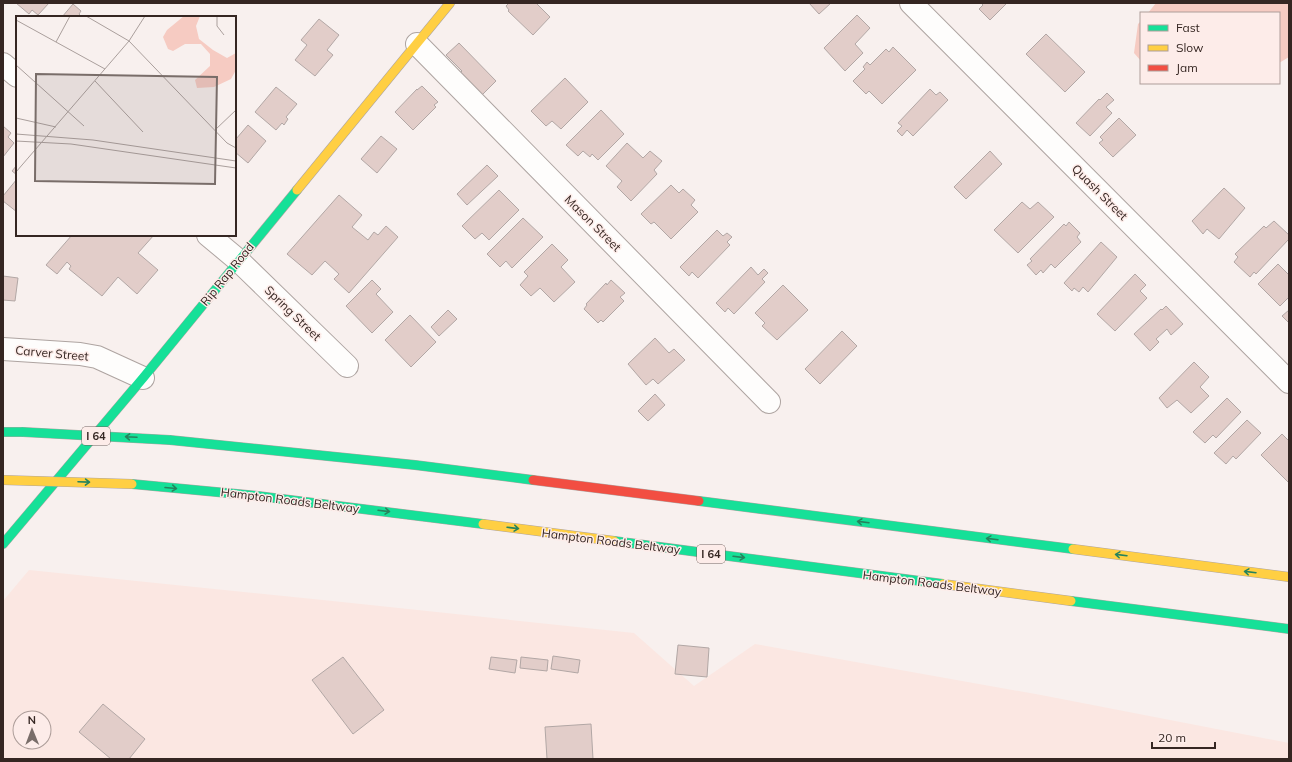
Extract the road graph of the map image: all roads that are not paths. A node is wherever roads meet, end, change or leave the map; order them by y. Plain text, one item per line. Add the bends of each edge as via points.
1 (450, 3) edge
2 (911, 3) edge
3 (417, 44) junction
4 (3, 64) edge
5 (16, 75) edge
6 (209, 236) edge
7 (238, 260) junction
8 (3, 349) edge
9 (347, 366) dead end
10 (144, 378) junction
11 (1288, 378) edge
12 (769, 402) dead end
13 (3, 432) edge
14 (3, 480) edge
15 (3, 544) edge
16 (1289, 577) edge
17 (1289, 629) edge

1 - 3 main road, Rip Rap Road
2 - 11 street, Quash Street
3 - 7 main road, Rip Rap Road
3 - 12 street, Mason Street
4 - 5 street
6 - 7 street, Spring Street
7 - 9 street, Spring Street
7 - 10 main road, Rip Rap Road
8 - 10 street, Carver Street via 97,356
10 - 15 main road, Rip Rap Road
16 -> 13 main road, I 64, bridge via 415,465 170,440
14 -> 17 main road, Hampton Roads Beltway / I 64, bridge via 132,484 258,496

